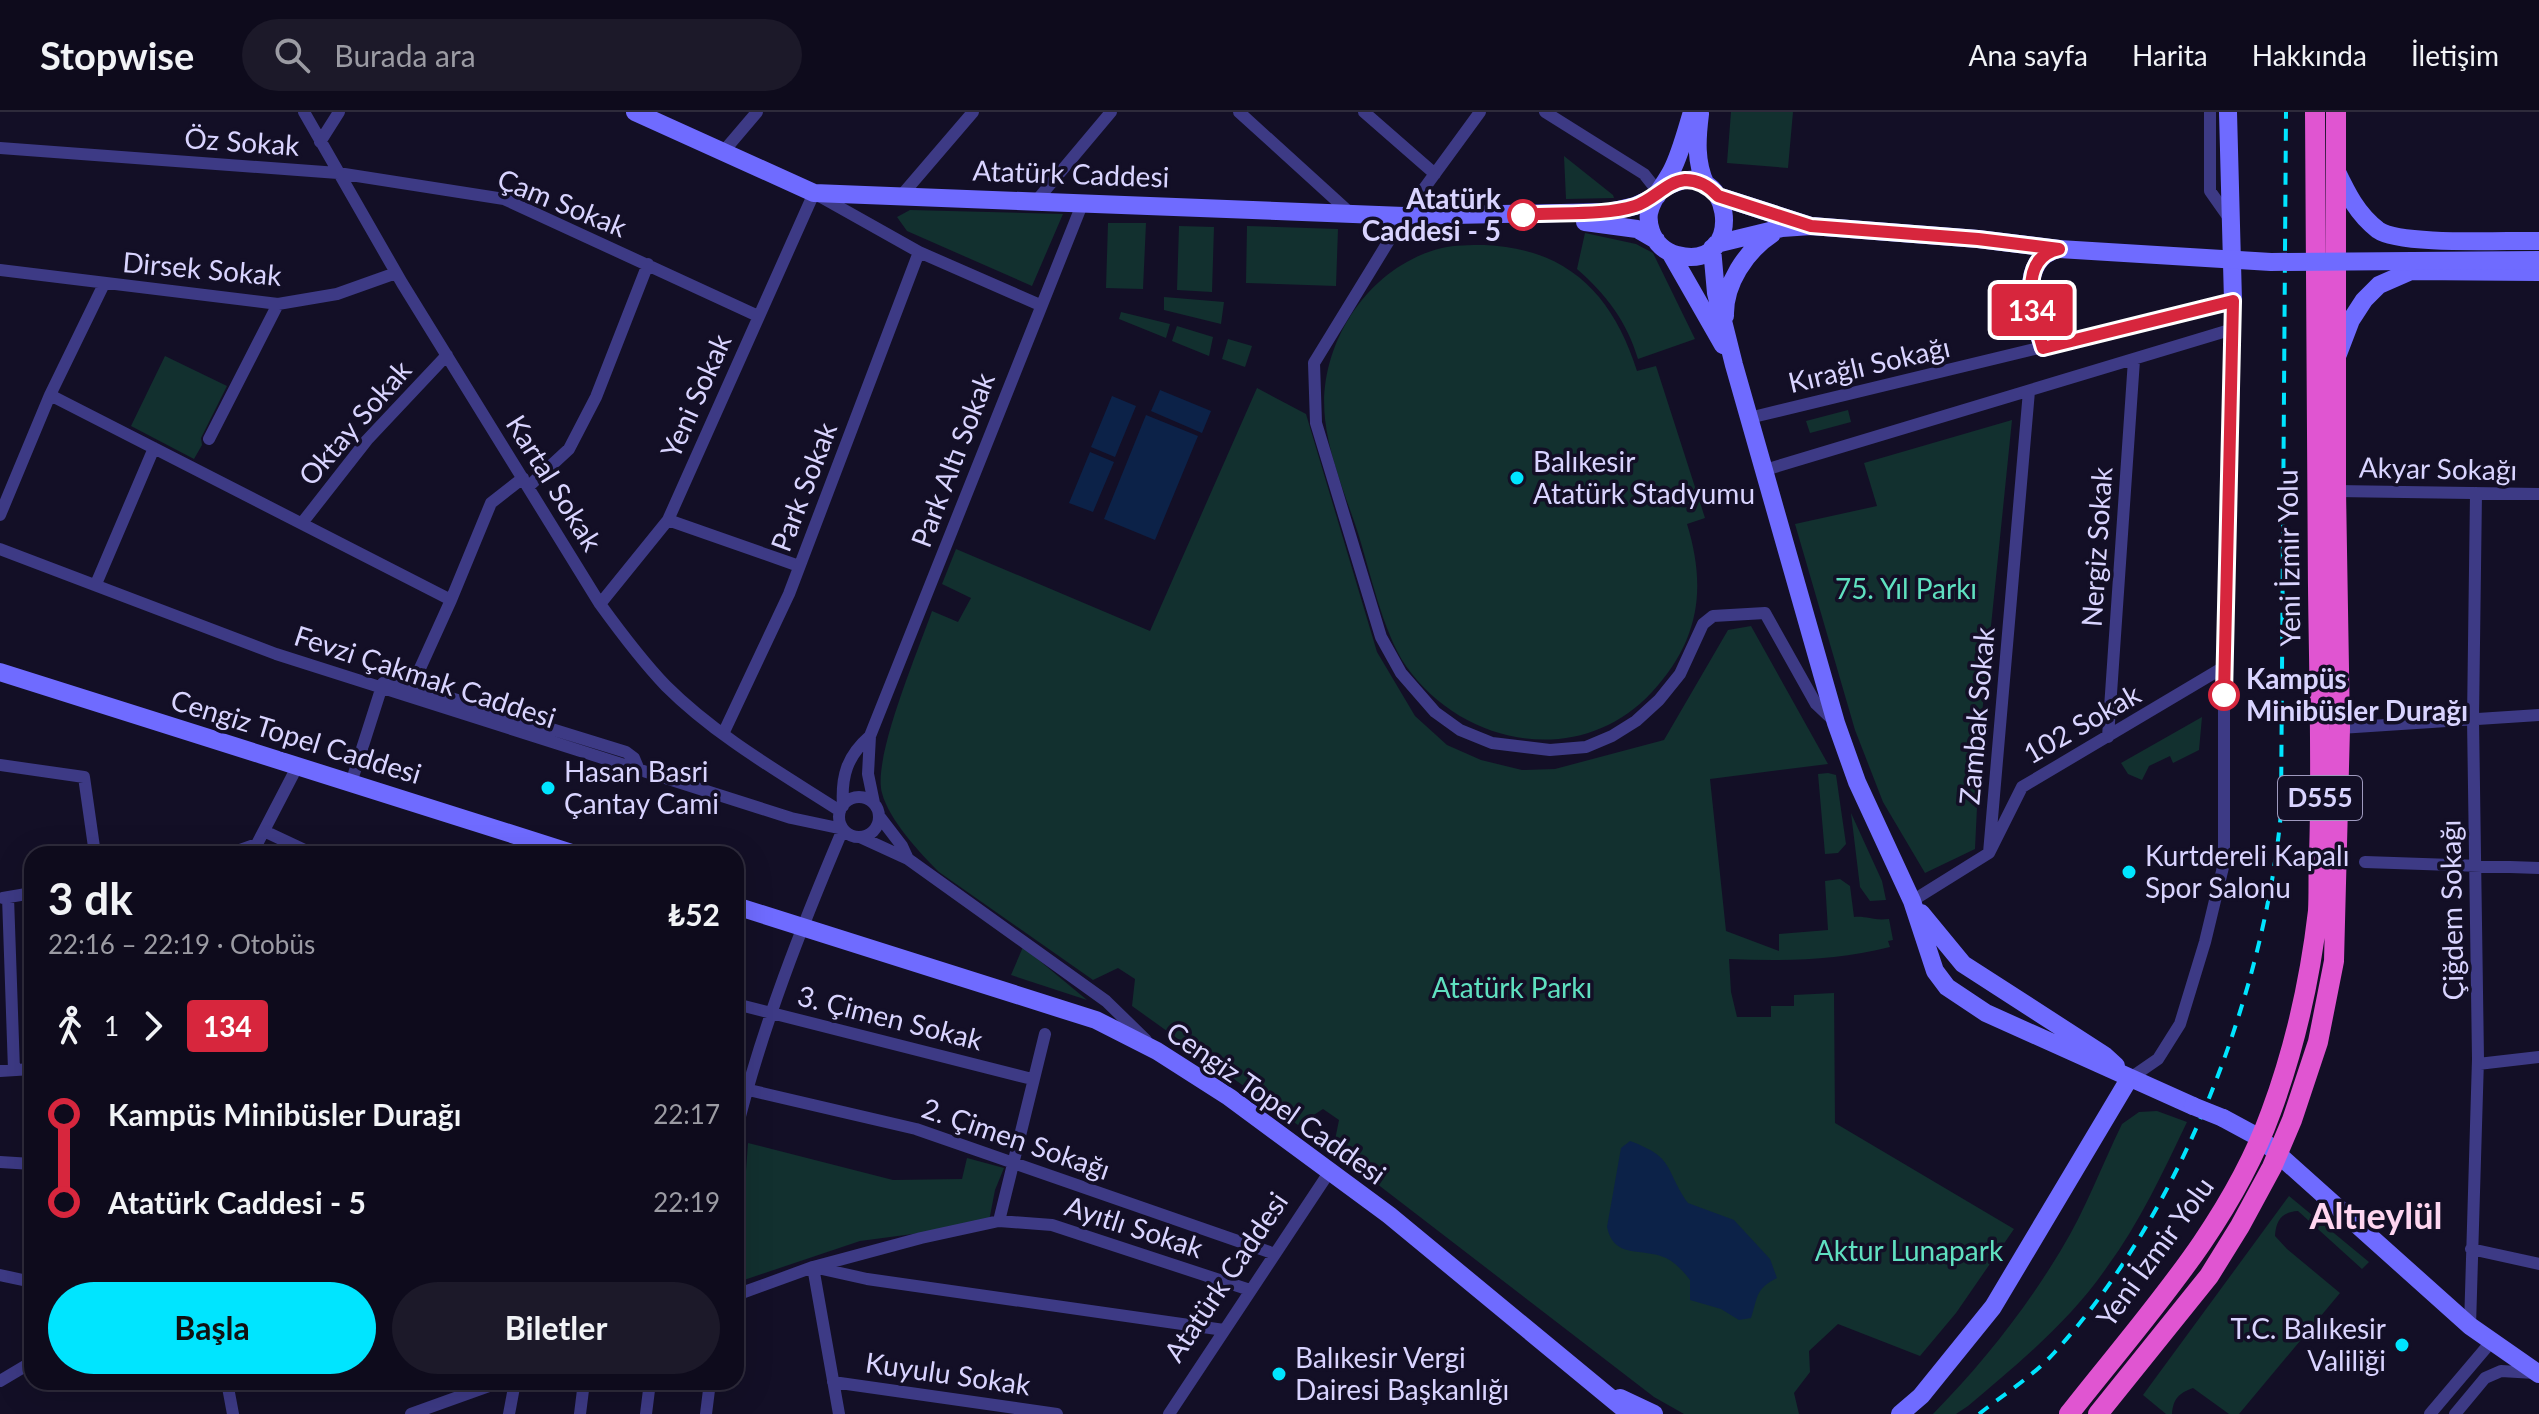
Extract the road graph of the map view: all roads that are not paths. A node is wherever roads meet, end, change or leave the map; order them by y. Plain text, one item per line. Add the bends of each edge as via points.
1 (304, 112) edge
2 (339, 112) edge
3 (635, 112) edge
4 (757, 112) edge
5 (973, 112) edge
6 (1111, 112) edge
7 (1239, 112) edge
8 (1364, 112) edge
9 (1480, 112) edge
10 (1545, 112) edge
11 (1692, 112) edge
12 (1701, 112) edge
13 (2210, 112) edge
14 (2228, 112) edge
15 (2315, 112) edge
16 (2336, 112) edge
17 (320, 142) junction
18 (0, 148) edge
19 (723, 152) junction
20 (2336, 170) junction
21 (338, 173) junction
22 (1435, 174) junction
23 (1712, 190) junction
24 (814, 193) junction
25 (1659, 193) junction
26 (901, 196) junction
27 (1037, 200) junction
28 (1083, 202) junction
29 (1349, 212) junction
30 (1523, 215) junction
31 (1404, 216) junction
32 (2229, 218) junction
33 (1811, 226) junction
34 (1782, 228) junction
35 (2412, 239) junction
36 (1656, 240) junction
37 (2539, 241) edge
38 (1714, 246) junction
39 (2059, 249) junction
40 (919, 252) junction
41 (1671, 254) junction
42 (2539, 260) edge
43 (648, 264) junction
44 (0, 270) edge
45 (2411, 271) junction
46 (2539, 272) edge
47 (396, 273) junction
48 (104, 284) junction
49 (2233, 301) junction
50 (278, 304) junction
51 (1040, 305) junction
52 (758, 316) junction
53 (1725, 327) junction
54 (2233, 329) junction
55 (2043, 348) junction
56 (447, 355) junction
57 (2134, 360) junction
58 (2335, 361) junction
59 (1734, 365) junction
60 (2029, 391) junction
61 (50, 395) junction
62 (1749, 418) junction
63 (209, 439) dead end
64 (154, 448) junction
65 (1765, 470) junction
66 (526, 482) junction
67 (2336, 491) junction
68 (2476, 493) junction
69 (2539, 494) edge
70 (0, 515) edge
71 (668, 520) junction
72 (302, 523) junction
73 (0, 549) edge
74 (799, 566) junction
75 (96, 584) junction
76 (451, 600) junction
77 (600, 604) junction
78 (2224, 667) junction
79 (0, 672) edge
80 (412, 686) junction
81 (382, 688) junction
82 (2539, 715) edge
83 (2473, 719) junction
84 (1836, 723) junction
85 (2340, 728) junction
86 (723, 734) junction
87 (870, 736) junction
88 (2108, 737) junction
89 (0, 765) edge
90 (297, 767) junction
91 (639, 770) junction
92 (351, 783) junction
93 (874, 803) junction
94 (842, 808) junction
95 (879, 816) junction
96 (843, 829) junction
97 (264, 831) junction
98 (860, 837) junction
99 (94, 846) edge
100 (257, 846) edge
101 (296, 846) edge
102 (541, 846) edge
103 (1989, 853) junction
104 (908, 859) junction
105 (2365, 862) dead end
106 (2475, 867) junction
107 (2539, 868) edge
108 (24, 894) edge
109 (4, 898) edge
110 (1912, 901) junction
111 (744, 909) edge
112 (803, 927) junction
113 (6, 1001) edge
114 (744, 1006) edge
115 (770, 1013) junction
116 (1045, 1034) dead end
117 (1157, 1051) junction
118 (2539, 1057) edge
119 (2478, 1064) junction
120 (24, 1069) edge
121 (14, 1070) junction
122 (0, 1072) edge
123 (1032, 1079) junction
124 (2129, 1079) junction
125 (744, 1080) edge
126 (744, 1089) edge
127 (2260, 1138) junction
128 (2278, 1154) junction
129 (0, 1162) edge
130 (1013, 1162) junction
131 (24, 1164) edge
132 (1330, 1171) junction
133 (999, 1221) junction
134 (2471, 1249) junction
135 (1275, 1254) junction
136 (2539, 1264) edge
137 (813, 1267) junction
138 (0, 1275) edge
139 (24, 1280) edge
140 (1250, 1290) junction
141 (744, 1292) edge
142 (2470, 1326) junction
143 (1224, 1330) junction
144 (2491, 1342) junction
145 (24, 1367) edge
146 (2539, 1374) edge
147 (0, 1381) edge
148 (833, 1382) junction
149 (1600, 1388) junction
150 (228, 1390) edge
151 (483, 1390) edge
152 (514, 1390) edge
153 (583, 1390) edge
154 (649, 1390) edge
155 (709, 1390) edge
156 (445, 1408) edge
157 (233, 1414) edge
158 (411, 1414) edge
159 (509, 1414) edge
160 (580, 1414) edge
161 (646, 1414) edge
162 (706, 1414) edge
163 (839, 1414) edge
164 (1057, 1414) edge
165 (1169, 1414) edge
166 (1630, 1414) edge
167 (1654, 1414) edge
168 (1900, 1414) edge
169 (2069, 1414) edge
170 (2098, 1414) edge
171 (2430, 1414) edge
172 (2455, 1414) edge

1 - 17 street, Kartal Sokak
2 - 17 street
3 - 19 main road, Atatürk Caddesi
4 - 19 street
5 - 26 street
6 - 27 street
7 - 29 street
8 - 22 street
9 - 22 street
10 - 25 street via 1644,174
11 - 25 main road via 1674,167
12 - 23 main road via 1700,173
13 - 32 street via 2210,191
14 - 32 main road
15 - 127 highway, Yeni İzmir Yolu / D555 via 2318,907 2298,1027
16 - 20 highway, Yeni İzmir Yolu / D555
17 - 21 street, Kartal Sokak
18 - 21 street, Öz Sokak
19 - 24 main road, Atatürk Caddesi
20 - 35 main road via 2363,217 2381,233
20 - 58 highway, Yeni İzmir Yolu / D555
21 - 43 street, Çam Sokak via 504,199
21 - 47 street, Kartal Sokak
22 - 31 street
23 - 25 main road via 1684,180
23 - 33 main road
23 - 38 main road via 1726,224
24 - 26 main road, Atatürk Caddesi
24 - 40 street
24 - 52 street, Yeni Sokak
25 - 30 main road via 1609,212
25 - 36 main road via 1649,212
26 - 27 main road, Atatürk Caddesi
27 - 28 main road, Atatürk Caddesi
28 - 29 main road, Atatürk Caddesi
28 - 51 street, Park Altı Sokak
29 - 31 main road, Atatürk Caddesi
30 - 31 main road, Atatürk Caddesi
30 - 36 main road via 1637,229
31 - 84 street via 1314,363 1316,423 1381,637 1401,673 1435,712 1492,743 1550,750 1586,747 1636,721 1659,700 1680,674 1703,624 1713,616 1765,613 1816,704
32 - 49 main road
33 - 34 main road
33 - 39 main road
34 - 38 main road
34 - 53 main road via 1752,249 1736,275
35 - 37 main road
35 - 45 main road via 2398,246 2396,257
36 - 41 main road
38 - 41 main road via 1696,256
38 - 53 main road via 1714,282
39 - 42 main road, bridge via 2271,262
39 - 55 main road via 2043,254 2033,271 2033,315
40 - 51 street
40 - 74 street, Park Sokak
41 - 59 main road
43 - 52 street, Çam Sokak
43 - 66 street via 596,397 569,449
44 - 48 street, Dirsek Sokak
45 - 46 main road
45 - 58 main road via 2379,285 2364,300
47 - 50 street, Dirsek Sokak via 337,294
47 - 56 street, Kartal Sokak
48 - 50 street, Dirsek Sokak
48 - 61 street
49 - 54 street
49 - 55 street, Kırağlı Sokağı
50 - 63 street
51 - 87 street, Park Altı Sokak
52 - 71 street, Yeni Sokak
53 - 59 main road
54 - 57 street
54 - 78 street
55 - 62 street, Kırağlı Sokağı
56 - 66 street, Kartal Sokak
56 - 72 street, Oktay Sokak via 367,440
57 - 60 street
57 - 88 street, Nergiz Sokak
58 - 67 highway, Yeni İzmir Yolu / D555
59 - 62 main road
60 - 65 street
60 - 103 street, Zambak Sokak
61 - 64 street
61 - 70 street
62 - 65 main road
64 - 72 street
64 - 75 street
65 - 84 main road
66 - 76 street via 491,503
66 - 77 street, Kartal Sokak
67 - 68 street, Akyar Sokağı
67 - 85 highway, Yeni İzmir Yolu / D555
68 - 69 street, Akyar Sokağı
68 - 83 street, Çiğdem Sokağı
71 - 74 street
71 - 77 street, Yeni Sokak
72 - 76 street
73 - 75 street, Fevzi Çakmak Caddesi
74 - 86 street, Park Sokak
75 - 81 street, Fevzi Çakmak Caddesi via 276,654
76 - 80 street
77 - 86 street, Kartal Sokak via 668,688
78 - 88 street, 102 Sokak
78 - 124 street via 2224,863 2180,1024 2158,1059
79 - 90 main road, Cengiz Topel Caddesi
80 - 81 street via 390,680
80 - 91 street via 626,752
81 - 91 street, Fevzi Çakmak Caddesi
81 - 92 street
82 - 83 street
83 - 85 street
83 - 106 street, Çiğdem Sokağı
84 - 110 main road
85 - 128 highway, Yeni İzmir Yolu / D555 via 2334,961 2318,1042
86 - 94 street, Kartal Sokak
87 - 93 street via 868,774
87 - 94 street via 847,765
88 - 103 street, 102 Sokak via 2022,787
89 - 99 street via 84,777
90 - 92 main road, Cengiz Topel Caddesi
90 - 97 street
91 - 96 street, Fevzi Çakmak Caddesi
92 - 102 main road, Cengiz Topel Caddesi
93 - 94 street via 861,797
93 - 95 street
94 - 96 street
95 - 98 street via 876,829
95 - 104 street
96 - 98 street
96 - 112 street
97 - 100 street
97 - 101 street
98 - 104 street
103 - 110 street
104 - 117 street via 1106,1001
105 - 106 street
106 - 107 street
106 - 119 street, Çiğdem Sokağı
108 - 109 street
109 - 113 street
110 - 124 main road via 1963,964 2104,1055
110 - 124 main road via 1935,971 1947,987 1986,1013
111 - 112 main road, Cengiz Topel Caddesi
112 - 115 street
112 - 117 main road, Cengiz Topel Caddesi via 1096,1020
113 - 121 street
114 - 115 street, 3. Çimen Sokak
115 - 123 street, 3. Çimen Sokak
115 - 125 street
116 - 123 street
117 - 132 main road, Cengiz Topel Caddesi
118 - 119 street
119 - 134 street, Çiğdem Sokağı
120 - 121 street
121 - 122 street
123 - 130 street
124 - 127 main road, bridge
124 - 168 main road via 1993,1307 1921,1396
126 - 130 street, 2. Çimen Sokağı via 916,1129
127 - 128 main road
127 - 169 highway, Yeni İzmir Yolu / D555 via 2220,1218
128 - 142 main road
128 - 170 highway, Yeni İzmir Yolu / D555 via 2209,1276
129 - 131 street
130 - 133 street
130 - 135 street, 2. Çimen Sokağı
132 - 135 street, Atatürk Caddesi
132 - 149 main road, Cengiz Topel Caddesi
133 - 137 street, Ayıtlı Sokak
133 - 140 street, Ayıtlı Sokak via 1052,1225
134 - 136 street
134 - 142 street, Çiğdem Sokağı
135 - 140 street, Atatürk Caddesi
137 - 141 street, Ayıtlı Sokak
137 - 143 street
137 - 148 street
138 - 139 street
140 - 143 street, Atatürk Caddesi
142 - 144 main road
143 - 165 street, Atatürk Caddesi
144 - 146 main road
144 - 171 street
145 - 147 street
146 - 172 street via 2501,1371 2485,1378
148 - 163 street
148 - 164 street, Kuyulu Sokak
149 - 166 main road, Cengiz Topel Caddesi
149 - 167 main road, Cengiz Topel Caddesi
150 - 157 street
151 - 156 street
152 - 159 street
153 - 160 street
154 - 161 street
155 - 162 street
156 - 158 street

